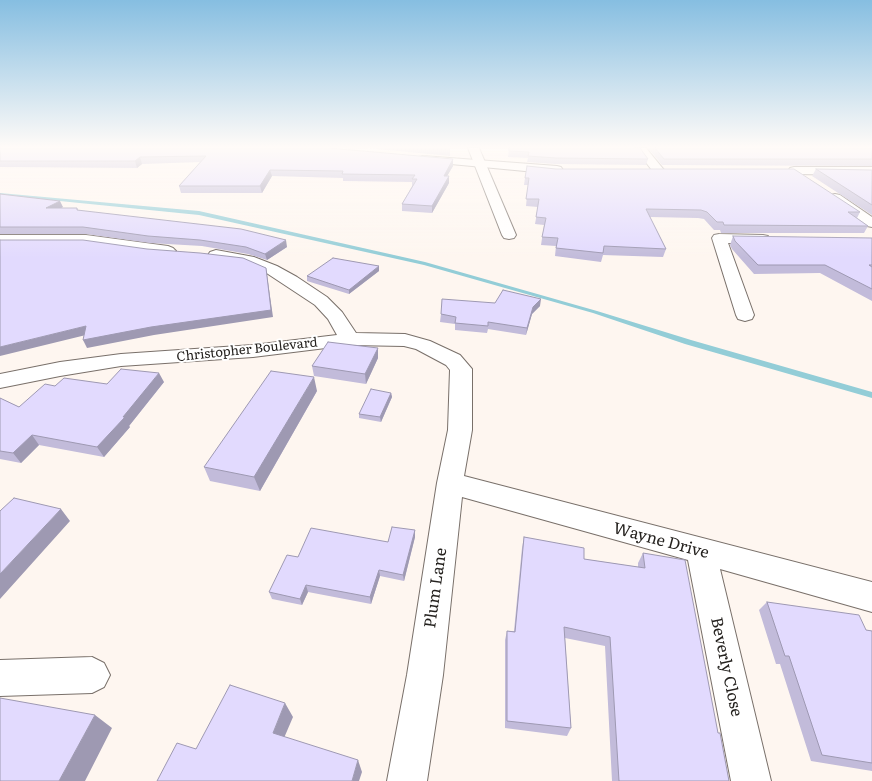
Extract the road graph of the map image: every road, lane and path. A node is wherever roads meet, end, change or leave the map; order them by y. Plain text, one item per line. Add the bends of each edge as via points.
1 (488, 184) edge
2 (825, 192) edge
3 (872, 223) edge
4 (509, 235) dead end
5 (780, 239) edge
6 (0, 240) edge
7 (181, 252) edge
8 (202, 253) edge
9 (745, 315) dead end
10 (350, 339) junction
11 (0, 381) edge
12 (461, 395) joint
13 (450, 483) junction
14 (701, 552) junction
15 (872, 598) edge
16 (92, 675) dead end
17 (0, 678) edge
18 (407, 781) edge
19 (751, 781) edge

1 - 4 street
2 - 3 street
5 - 9 street via 719,238
6 - 7 street via 86,240
8 - 10 street via 248,260 271,269 321,301 335,316
10 - 11 street, Christopher Boulevard via 253,351 121,360
10 - 12 street, Christopher Boulevard via 405,340 440,352 461,369
12 - 13 street, Plum Lane via 460,430
13 - 14 street, Wayne Drive
13 - 18 street, Plum Lane via 425,675
14 - 15 street, Wayne Drive
14 - 19 street, Beverly Close
16 - 17 street

